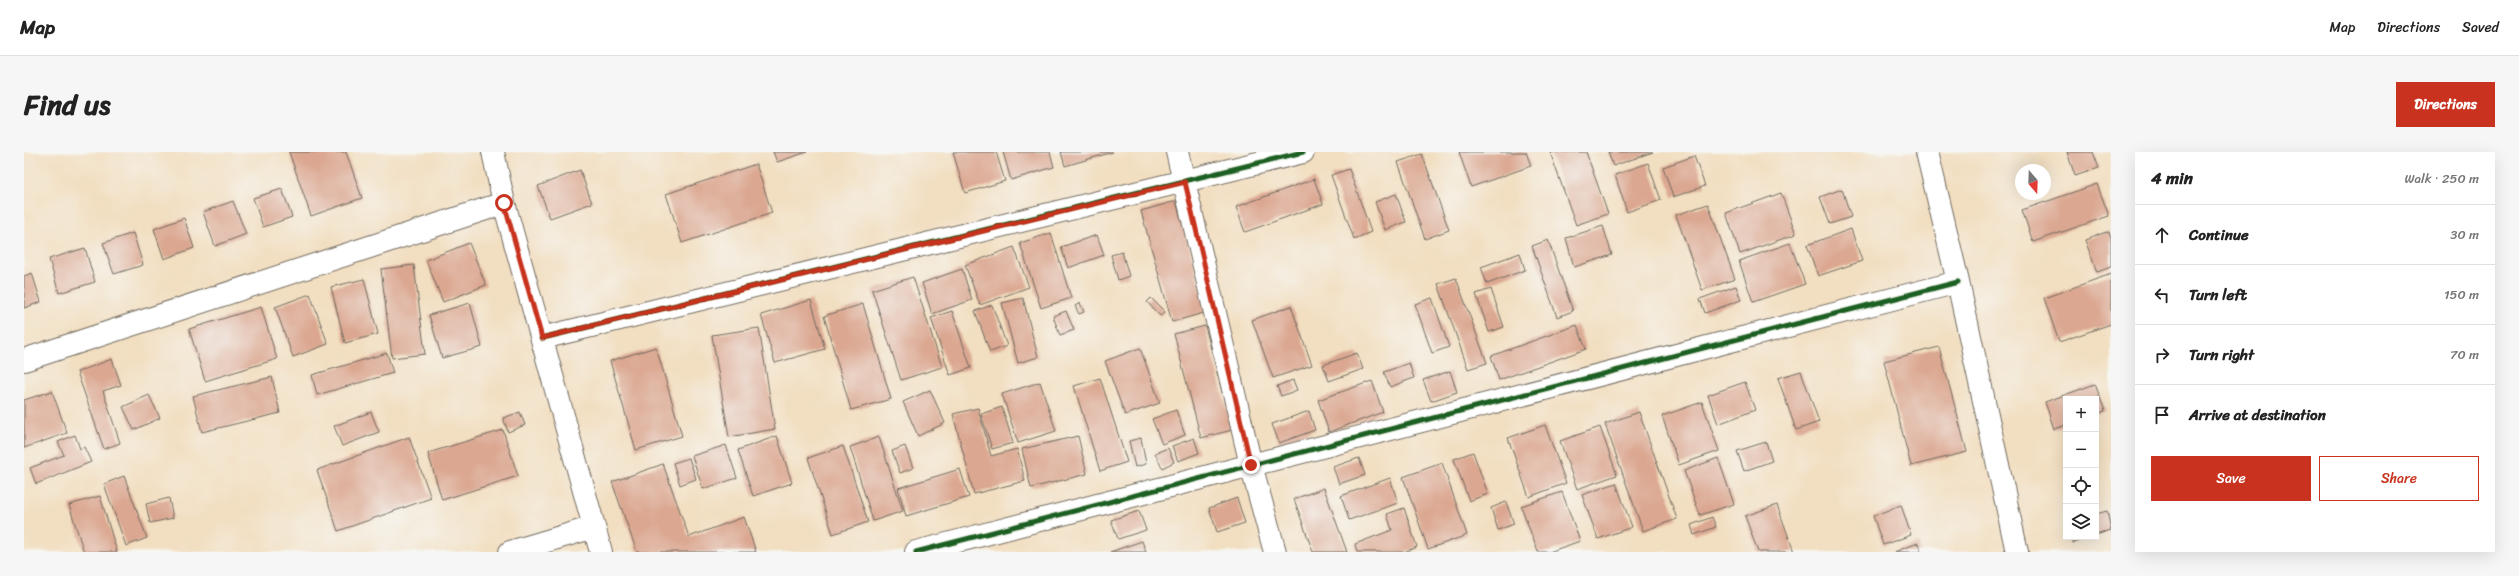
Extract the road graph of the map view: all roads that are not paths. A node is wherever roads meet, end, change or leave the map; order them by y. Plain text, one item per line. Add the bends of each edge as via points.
1 (493, 152) edge
2 (1177, 152) edge
3 (1302, 152) edge
4 (1927, 152) edge
5 (1185, 182) junction
6 (504, 203) junction
7 (1958, 282) junction
8 (542, 338) junction
9 (24, 360) edge
10 (1251, 465) junction
11 (594, 527) junction
12 (510, 552) edge
13 (601, 552) edge
14 (916, 552) edge
15 (1274, 552) edge
16 (2017, 552) edge

1 - 6 street
2 - 5 street
3 - 5 street
4 - 7 street
5 - 8 street
5 - 10 street
6 - 8 street
6 - 9 street
7 - 10 street
7 - 16 street
8 - 11 street
10 - 14 street
10 - 15 street
11 - 12 street
11 - 13 street

